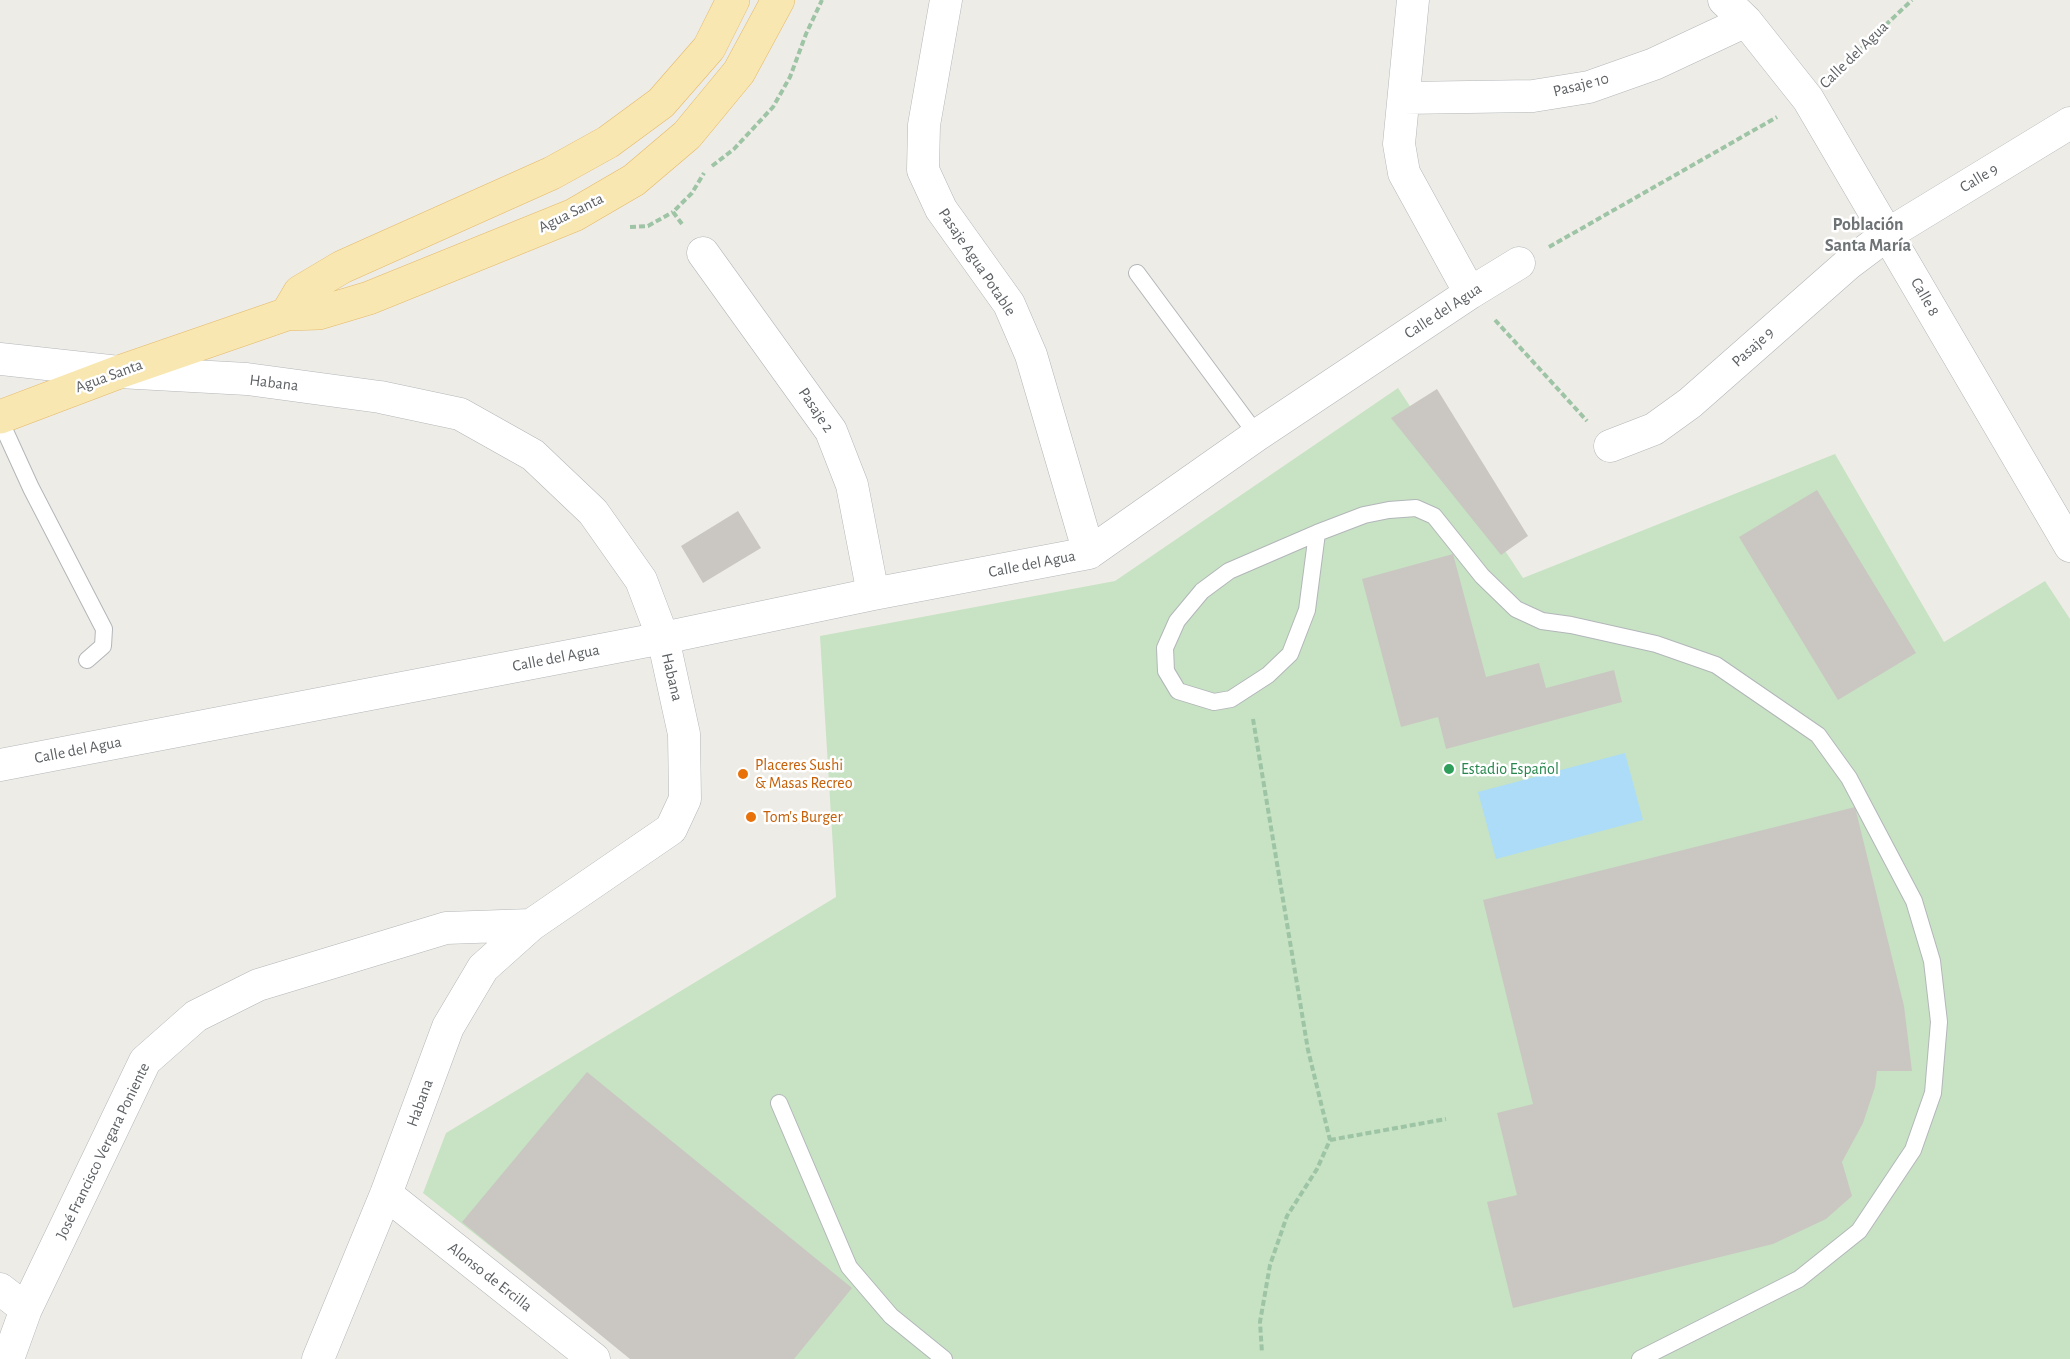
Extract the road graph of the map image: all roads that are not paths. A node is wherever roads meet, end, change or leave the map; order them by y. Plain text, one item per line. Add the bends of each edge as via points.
1 (734, 0) edge
2 (778, 0) edge
3 (945, 0) edge
4 (1413, 0) edge
5 (1735, 10) edge
6 (1404, 98) junction
7 (2070, 123) edge
8 (1888, 234) junction
9 (703, 252) road end
10 (1519, 263) road end
11 (1137, 273) dead end
12 (1470, 293) junction
13 (287, 314) junction
14 (0, 358) edge
15 (119, 372) junction
16 (0, 418) edge
17 (1257, 435) junction
18 (1610, 446) road end
19 (1317, 533) junction
20 (2070, 546) edge
21 (1089, 553) junction
22 (873, 594) junction
23 (663, 638) junction
24 (87, 660) dead end
25 (0, 765) edge
26 (531, 925) junction
27 (779, 1103) dead end
28 (386, 1194) junction
29 (0, 1289) edge
30 (26, 1309) junction
31 (8, 1359) edge
32 (318, 1359) edge
33 (594, 1359) edge
34 (944, 1359) edge
35 (1640, 1359) edge

1 - 13 main road via 709,48 661,103 608,142 552,173 342,267 300,292
2 - 13 main road, Agua Santa via 740,72 687,135 634,180 574,216 369,298 319,313
3 - 21 street, Pasaje Agua Potable via 924,125 923,170 941,209 1009,304 1031,355
4 - 6 street
5 - 6 street, Pasaje 10 via 1654,64 1589,87 1533,96
5 - 8 street, Calle 8 via 1808,99
6 - 12 street via 1399,144 1404,173
7 - 8 street, Calle 9
8 - 18 street, Pasaje 9 via 1848,264 1690,403 1654,429
8 - 20 street, Calle 8
9 - 22 street, Pasaje 2 via 831,430 852,485
10 - 12 street, Calle del Agua
11 - 17 lane
12 - 17 street, Calle del Agua
13 - 15 main road, Agua Santa
14 - 15 street, Habana
15 - 16 main road, Agua Santa
15 - 23 street, Habana via 247,380 380,397 460,414 533,455 593,512 641,580
16 - 24 lane via 31,488 104,629 103,646
17 - 21 street, Calle del Agua
19 - 19 lane via 1307,610 1290,654 1268,675 1231,699 1214,702 1178,691 1166,671 1165,648 1177,621 1202,591 1229,571
19 - 35 lane via 1364,515 1416,508 1434,516 1482,576 1516,609 1542,621 1656,644 1716,665 1818,735 1849,778 1914,901 1932,961 1939,1022 1933,1093 1913,1150 1859,1231 1799,1279
21 - 22 street, Calle del Agua
22 - 23 street, Calle del Agua
23 - 25 street, Calle del Agua
23 - 26 street, Habana via 684,734 685,799 671,829
26 - 28 street, Habana via 483,968 448,1027
26 - 30 street, José Francisco Vergara Poniente via 446,928 258,986 196,1016 145,1060
27 - 34 lane via 849,1267 891,1316
28 - 32 street, Habana
28 - 33 street, Alonso de Ercilla
29 - 30 street
30 - 31 street, José Francisco Vergara Poniente

